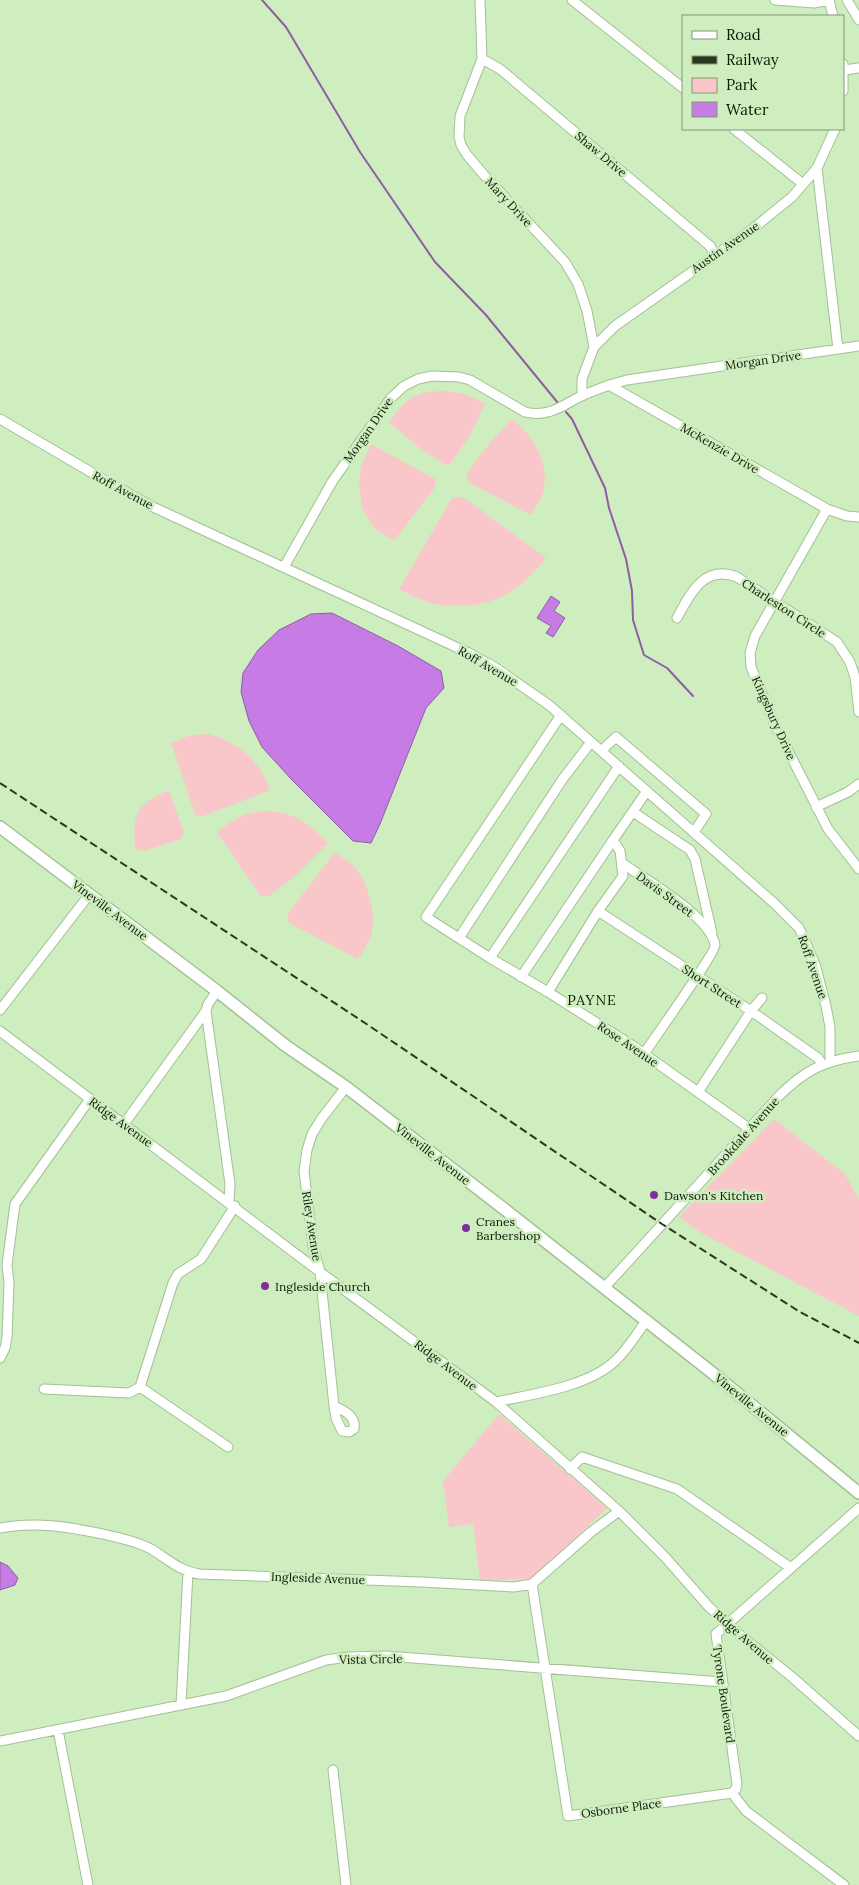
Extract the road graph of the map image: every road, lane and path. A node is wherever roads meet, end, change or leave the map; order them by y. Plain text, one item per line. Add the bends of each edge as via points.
1 (480, 0) edge
2 (572, 0) edge
3 (774, 0) edge
4 (828, 0) edge
5 (847, 0) edge
6 (833, 15) edge
7 (859, 20) edge
8 (482, 59) junction
9 (844, 67) edge
10 (859, 68) edge
11 (682, 87) edge
12 (735, 130) edge
13 (836, 130) edge
14 (818, 168) junction
15 (804, 184) junction
16 (716, 255) junction
17 (859, 346) edge
18 (594, 347) junction
19 (838, 349) junction
20 (609, 385) junction
21 (582, 396) junction
22 (0, 419) edge
23 (827, 509) junction
24 (859, 517) edge
25 (284, 567) junction
26 (774, 602) junction
27 (677, 618) dead end
28 (857, 677) edge
29 (859, 712) edge
30 (561, 715) junction
31 (591, 742) junction
32 (601, 751) junction
33 (619, 766) junction
34 (859, 784) edge
35 (647, 791) junction
36 (816, 807) junction
37 (633, 812) junction
38 (0, 826) edge
39 (694, 832) junction
40 (613, 840) junction
41 (622, 863) junction
42 (859, 869) edge
43 (89, 895) junction
44 (598, 912) junction
45 (459, 938) junction
46 (714, 943) junction
47 (490, 958) junction
48 (696, 976) junction
49 (521, 977) junction
50 (217, 991) junction
51 (548, 992) junction
52 (762, 998) dead end
53 (0, 1010) edge
54 (206, 1011) junction
55 (751, 1011) junction
56 (0, 1030) edge
57 (644, 1054) junction
58 (859, 1056) edge
59 (826, 1063) junction
60 (346, 1087) junction
61 (698, 1092) junction
62 (90, 1099) junction
63 (124, 1124) junction
64 (750, 1129) junction
65 (232, 1204) junction
66 (4, 1266) edge
67 (320, 1272) junction
68 (605, 1287) junction
69 (647, 1320) junction
70 (4, 1329) edge
71 (0, 1358) edge
72 (140, 1387) junction
73 (44, 1389) dead end
74 (496, 1402) junction
75 (334, 1406) dead end
76 (228, 1447) dead end
77 (570, 1469) junction
78 (859, 1493) edge
79 (859, 1508) edge
80 (620, 1511) junction
81 (0, 1528) edge
82 (791, 1568) junction
83 (188, 1572) junction
84 (532, 1584) junction
85 (729, 1624) junction
86 (546, 1668) junction
87 (722, 1682) junction
88 (181, 1705) junction
89 (58, 1730) junction
90 (859, 1736) edge
91 (0, 1742) edge
92 (333, 1770) dead end
93 (732, 1793) junction
94 (88, 1885) edge
95 (346, 1885) edge
96 (844, 1885) edge

1 - 8 street, Mary Drive
2 - 11 street
3 - 4 street via 814,3
4 - 6 street
5 - 7 street
8 - 16 street, Shaw Drive via 500,69 710,246
8 - 18 street, Mary Drive via 460,116 461,146 573,272 584,298
9 - 10 street
12 - 15 street
13 - 14 street, Austin Avenue
14 - 15 street, Austin Avenue
14 - 19 street
15 - 16 street, Austin Avenue via 771,215
16 - 18 street, Austin Avenue via 615,326
17 - 19 street, Morgan Drive
18 - 21 street via 582,379
19 - 20 street, Morgan Drive
20 - 21 street
20 - 23 street, McKenzie Drive
21 - 25 street, Morgan Drive via 550,413 532,414 459,377 432,376 404,386 390,399 332,482
22 - 25 street, Roff Avenue via 153,506
23 - 24 street, McKenzie Drive
23 - 26 street, Kingsbury Drive
25 - 30 street, Roff Avenue via 476,656
26 - 27 street, Charleston Circle via 729,574 715,575 697,586
26 - 28 street, Charleston Circle via 837,642
26 - 36 street, Kingsbury Drive via 752,644 751,667 775,725
28 - 29 street, Charleston Circle
30 - 31 street, Roff Avenue
30 - 45 street, Rose Avenue via 426,917
31 - 32 street, Roff Avenue
31 - 45 street via 562,780
32 - 33 street, Roff Avenue
32 - 39 street via 616,737 706,814
33 - 35 street, Roff Avenue
33 - 47 street
34 - 36 street
35 - 37 street
35 - 39 street, Roff Avenue
36 - 42 street, Kingsbury Drive via 837,844
37 - 40 street
37 - 46 street via 690,850 695,859
38 - 43 main road, Vineville Avenue
39 - 59 street, Roff Avenue via 799,928 815,964 826,1006 831,1032
40 - 41 street via 620,851
40 - 49 street
41 - 44 street via 623,876
41 - 46 street, Davis Street via 693,912
43 - 50 main road, Vineville Avenue
43 - 53 street
44 - 48 street, Short Street
44 - 51 street
45 - 47 street, Rose Avenue
46 - 48 street via 715,948
47 - 49 street, Rose Avenue
48 - 55 street, Short Street
48 - 57 street
49 - 51 street, Rose Avenue
50 - 54 street
50 - 60 main road, Vineville Avenue via 286,1046
51 - 57 street, Rose Avenue
52 - 55 street
54 - 63 street
54 - 65 street
55 - 59 street, Short Street
55 - 61 street
56 - 62 street, Ridge Avenue
57 - 61 street, Rose Avenue
58 - 59 street, Brookdale Avenue
59 - 64 street, Brookdale Avenue via 796,1080
60 - 67 street, Riley Avenue via 315,1130 307,1150 304,1175
60 - 68 main road, Vineville Avenue
61 - 64 street, Rose Avenue
62 - 63 street, Ridge Avenue
62 - 66 street via 15,1204
63 - 65 street, Ridge Avenue
64 - 68 street, Brookdale Avenue
65 - 67 street, Ridge Avenue
65 - 72 street via 201,1259 178,1274 173,1283
66 - 70 street via 9,1284
67 - 74 street, Ridge Avenue
67 - 75 street, Riley Avenue
68 - 69 main road, Vineville Avenue
69 - 74 street via 616,1360 596,1374 564,1386
69 - 78 main road, Vineville Avenue
70 - 71 street via 5,1348
72 - 73 street via 129,1393
72 - 76 street
74 - 77 street, Ridge Avenue
77 - 80 street, Ridge Avenue
77 - 82 street via 582,1457 677,1489
79 - 82 street, Tyrone Boulevard
80 - 84 street
80 - 85 street, Ridge Avenue via 709,1607
81 - 83 street, Ingleside Avenue via 49,1525 116,1537 151,1549
82 - 85 street, Tyrone Boulevard
83 - 84 street, Ingleside Avenue via 514,1587
83 - 88 street
84 - 86 street, Osborne Place
85 - 87 street, Tyrone Boulevard via 716,1634
85 - 90 street, Ridge Avenue
86 - 87 street, Vista Circle
86 - 88 street, Vista Circle via 387,1656 348,1657 312,1664 226,1696
86 - 93 street, Osborne Place via 568,1816
87 - 93 street, Tyrone Boulevard via 737,1784
88 - 89 street, Vista Circle
89 - 91 street, Vista Circle
89 - 94 street
92 - 95 street
93 - 96 street via 746,1811

